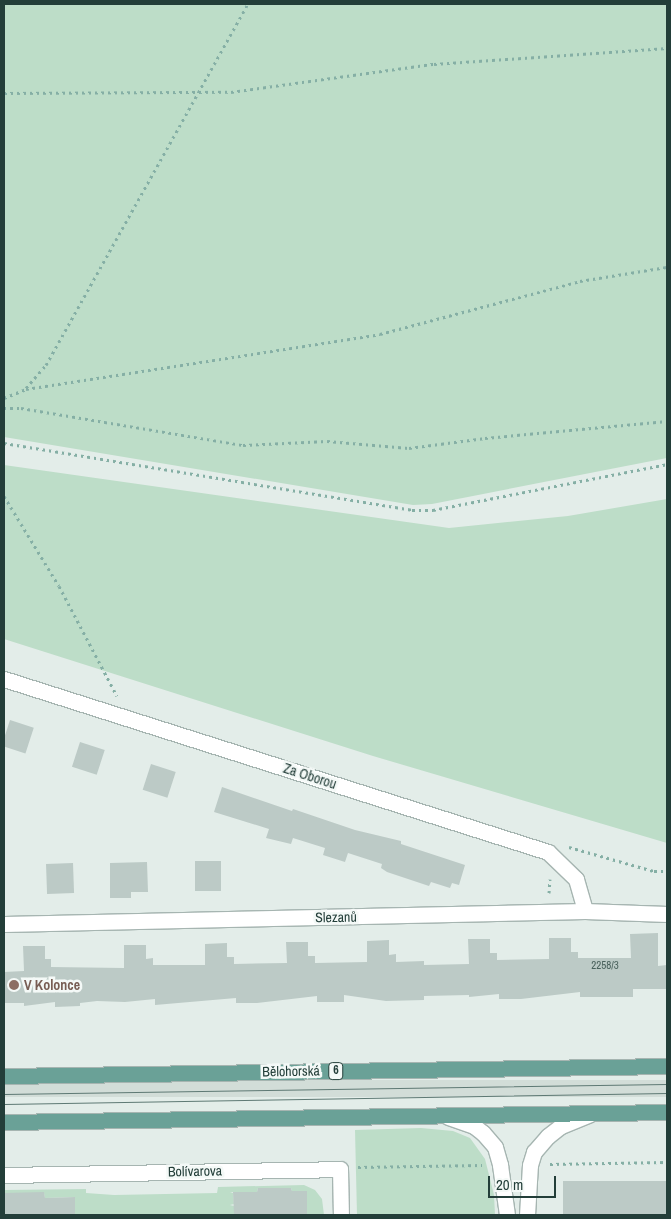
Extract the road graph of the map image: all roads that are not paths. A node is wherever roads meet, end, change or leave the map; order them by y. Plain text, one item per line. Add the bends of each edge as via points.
1 (4, 679) edge
2 (584, 911) junction
3 (667, 914) edge
4 (4, 924) edge
5 (667, 1066) edge
6 (4, 1076) edge
7 (667, 1112) edge
8 (591, 1114) junction
9 (442, 1116) junction
10 (4, 1122) edge
11 (4, 1174) edge
12 (341, 1215) edge
13 (507, 1215) edge
14 (526, 1215) edge

1 - 2 street, Za Oborou via 548,852 576,879
2 - 3 street, Slezanů
2 - 4 street, Slezanů
5 - 6 main road, Bělohorská / 6
7 - 8 main road
8 - 9 main road
8 - 14 street via 561,1126 534,1152
9 - 10 main road
9 - 13 street via 474,1126 489,1139 500,1165
11 - 12 street, Bolívarova via 340,1169

